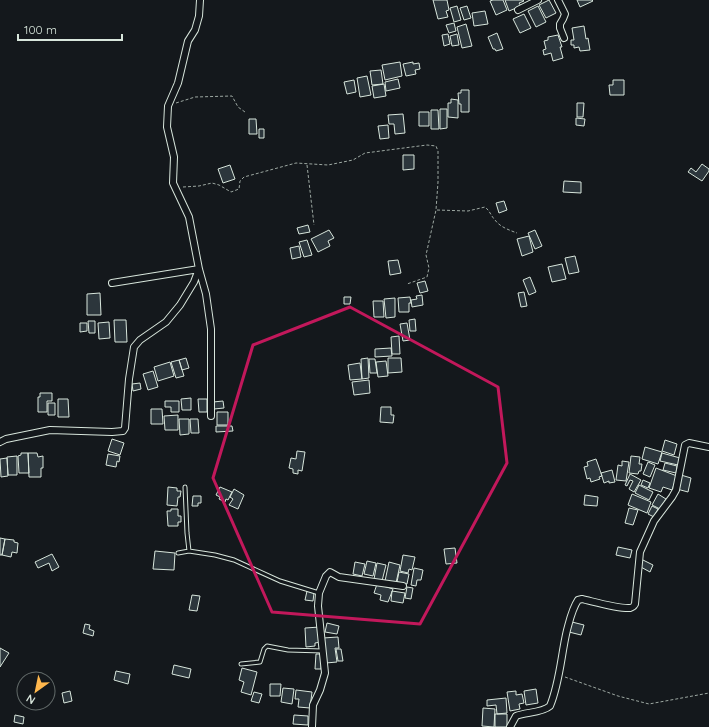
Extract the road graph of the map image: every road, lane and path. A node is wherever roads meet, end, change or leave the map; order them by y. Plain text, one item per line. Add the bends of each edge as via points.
1 (200, 0) edge
2 (538, 0) edge
3 (558, 0) edge
4 (518, 10) dead end
5 (564, 38) dead end
6 (168, 106) junction
7 (245, 112) dead end
8 (307, 164) junction
9 (175, 188) junction
10 (436, 210) junction
11 (314, 225) dead end
12 (517, 233) dead end
13 (199, 269) junction
14 (112, 283) dead end
15 (407, 284) dead end
16 (210, 416) dead end
17 (0, 442) edge
18 (709, 447) edge
19 (185, 487) dead end
20 (190, 551) junction
21 (178, 553) dead end
22 (403, 586) dead end
23 (319, 593) junction
24 (323, 651) junction
25 (242, 664) dead end
26 (559, 674) junction
27 (709, 693) edge
28 (312, 727) edge
29 (510, 727) edge

1 - 6 street via 195,30 188,41 178,83
2 - 4 street
3 - 5 street via 565,14 560,24
6 - 7 path via 195,97 228,95 233,97 238,107
6 - 9 street
8 - 9 path via 296,163 244,176 240,181 240,188 231,192 212,183
8 - 10 path via 328,165 353,160 365,153 433,145 438,151
8 - 11 path
9 - 13 street via 189,217
10 - 12 path via 485,207 502,227
10 - 15 path via 426,255 428,275
13 - 14 street
13 - 16 street via 211,329
13 - 17 street via 180,305 166,322 134,346 123,431 50,430
18 - 26 street via 689,443 685,445 676,490 654,521 640,552 634,607 578,600 563,648
19 - 20 lane
20 - 21 lane
20 - 23 lane via 234,560 280,581
22 - 23 street via 339,576 330,572
23 - 24 street
24 - 25 lane via 288,650 267,646 260,662
24 - 28 street via 325,673 313,705
26 - 27 path via 618,696 649,704
26 - 29 street via 550,706 516,716

